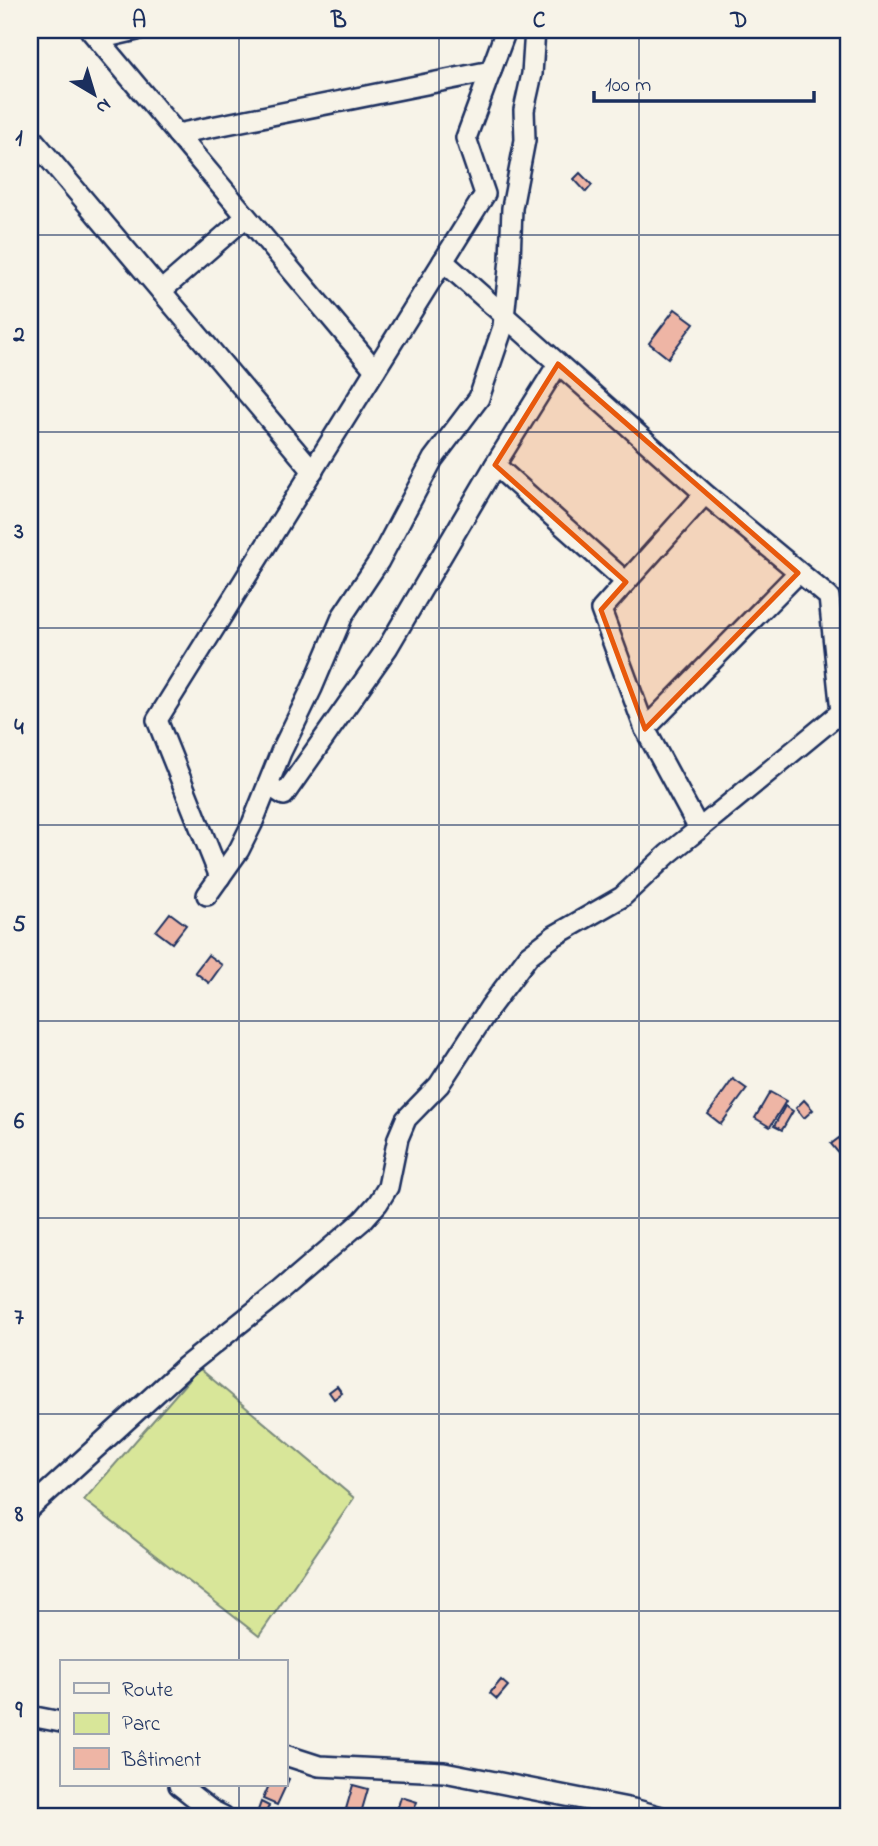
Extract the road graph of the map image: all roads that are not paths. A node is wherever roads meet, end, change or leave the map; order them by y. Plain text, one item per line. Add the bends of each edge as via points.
1 (138, 30) edge
2 (506, 30) edge
3 (535, 30) edge
4 (94, 34) edge
5 (491, 71) junction
6 (177, 134) junction
7 (30, 136) edge
8 (246, 217) junction
9 (443, 261) junction
10 (160, 291) junction
11 (504, 316) junction
12 (558, 364) junction
13 (375, 370) junction
14 (495, 465) junction
15 (313, 471) junction
16 (705, 494) junction
17 (798, 573) junction
18 (626, 582) junction
19 (840, 617) edge
20 (645, 729) junction
21 (268, 785) junction
22 (699, 830) junction
23 (220, 877) junction
24 (207, 895) dead end
25 (30, 1508) edge
26 (30, 1716) edge
27 (60, 1722) edge
28 (287, 1756) edge
29 (180, 1786) edge
30 (223, 1816) edge
31 (658, 1816) edge

1 - 4 street
2 - 5 street
3 - 11 street via 524,110 525,140 512,208
4 - 6 street
5 - 6 street
5 - 9 street via 466,138 485,194
6 - 8 street
7 - 10 street
8 - 10 street
8 - 13 street
9 - 11 street
9 - 13 street
10 - 15 street
11 - 12 street
11 - 21 street via 479,398 433,459 379,561 343,615
12 - 14 street
12 - 16 street
13 - 15 street
14 - 18 street
14 - 21 street via 388,647 306,765 284,795
15 - 23 street via 157,720
16 - 17 street
16 - 18 street
17 - 19 street via 829,597
17 - 20 street
18 - 20 street via 601,610
19 - 22 street via 841,712
20 - 22 street
21 - 23 street via 239,850
22 - 25 street via 622,897 529,955 439,1085 406,1119 388,1186 363,1220 186,1367
23 - 24 street
26 - 27 street
28 - 31 street via 318,1766 444,1772
29 - 30 street

